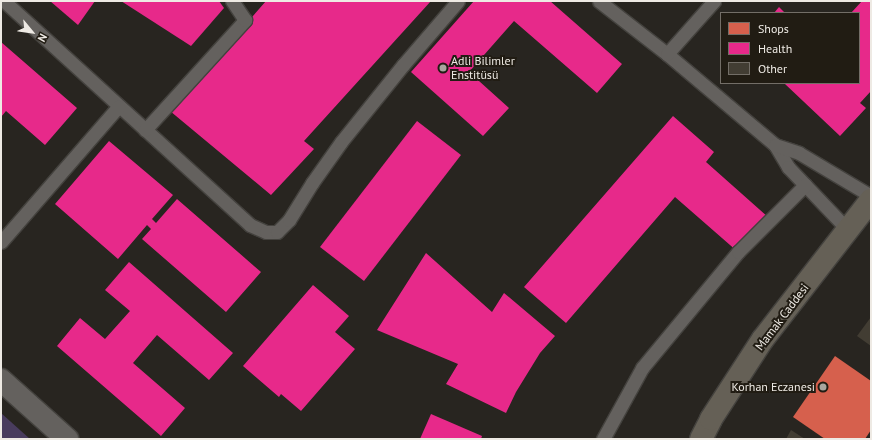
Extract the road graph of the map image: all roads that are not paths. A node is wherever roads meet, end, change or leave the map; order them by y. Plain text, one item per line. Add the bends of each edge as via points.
1 (4, 1) edge
2 (232, 1) edge
3 (458, 1) edge
4 (599, 1) edge
5 (714, 1) edge
6 (667, 54) junction
7 (118, 107) junction
8 (145, 130) junction
9 (775, 145) junction
10 (805, 185) junction
11 (871, 196) edge
12 (871, 200) edge
13 (848, 230) junction
14 (1, 242) edge
15 (1, 380) edge
16 (67, 439) edge
17 (603, 439) edge
18 (701, 439) edge

1 - 7 lane
2 - 8 lane via 245,20
3 - 8 lane via 402,65 341,142 289,220 277,232 266,232 250,225
4 - 6 lane
5 - 6 lane
6 - 9 lane
7 - 8 lane
7 - 14 lane
9 - 10 lane via 788,167
9 - 11 lane via 799,153
10 - 13 lane
10 - 17 lane via 738,252 642,368
12 - 13 main road, Mamak Caddesi
13 - 18 main road, Mamak Caddesi via 763,340 710,418
15 - 16 street

